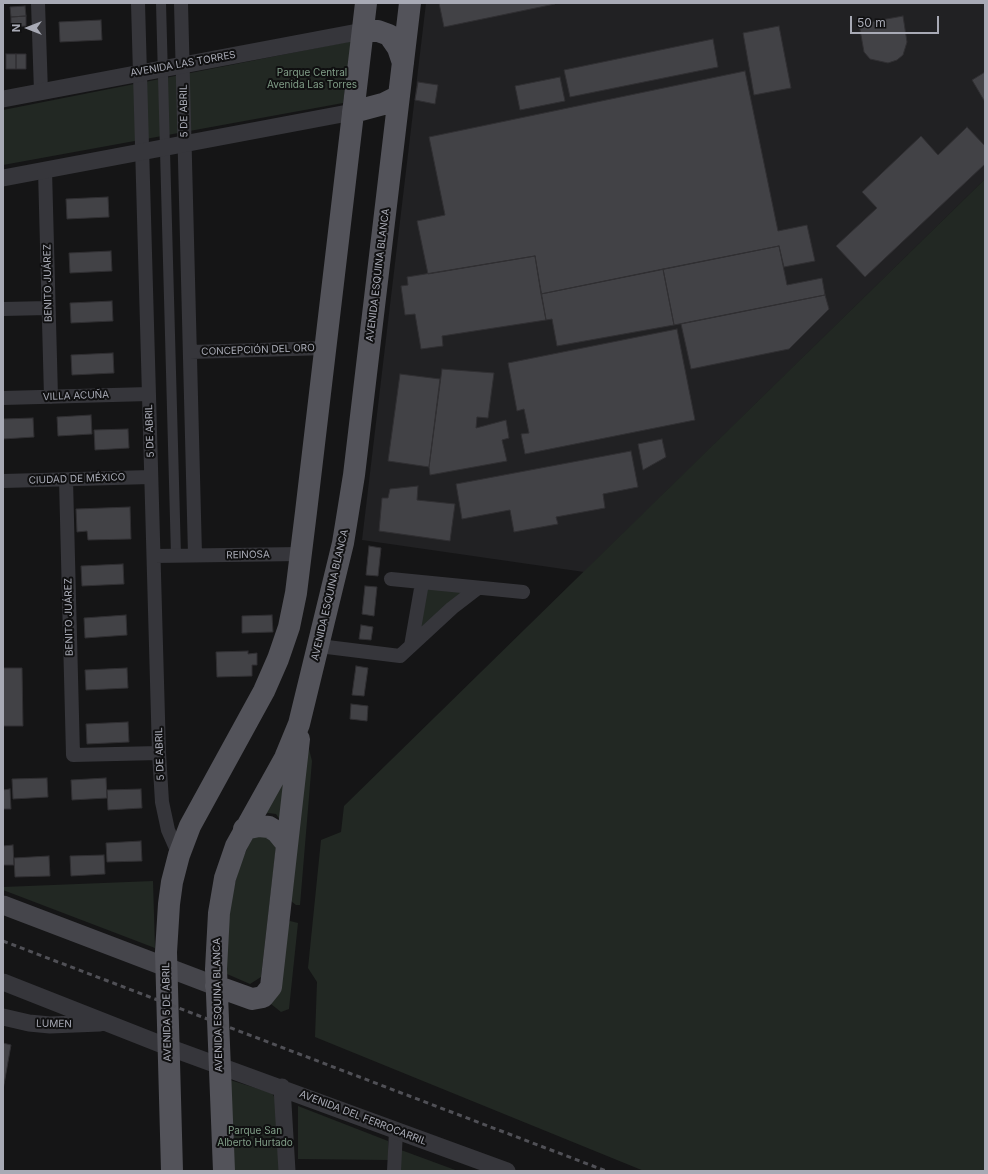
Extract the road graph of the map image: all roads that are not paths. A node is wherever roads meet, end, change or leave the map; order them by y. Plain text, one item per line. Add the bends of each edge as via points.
1 (38, 3) edge
2 (138, 3) edge
3 (161, 3) edge
4 (180, 3) edge
5 (366, 3) edge
6 (410, 3) edge
7 (363, 30) junction
8 (403, 63) junction
9 (182, 65) junction
10 (163, 68) junction
11 (140, 72) junction
12 (41, 92) junction
13 (399, 96) junction
14 (3, 99) edge
15 (353, 112) junction
16 (184, 144) junction
17 (165, 147) junction
18 (142, 152) junction
19 (45, 170) junction
20 (3, 178) edge
21 (48, 308) junction
22 (3, 309) edge
23 (326, 348) junction
24 (190, 352) junction
25 (149, 394) junction
26 (50, 397) junction
27 (3, 398) edge
28 (151, 477) junction
29 (66, 480) junction
30 (3, 481) edge
31 (301, 554) junction
32 (195, 555) junction
33 (154, 556) junction
34 (176, 556) junction
35 (391, 579) dead end
36 (422, 583) junction
37 (478, 588) junction
38 (523, 592) dead end
39 (319, 646) junction
40 (411, 646) junction
41 (299, 724) junction
42 (159, 753) junction
43 (244, 829) junction
44 (286, 843) junction
45 (179, 855) junction
46 (3, 905) edge
47 (166, 968) junction
48 (3, 982) edge
49 (216, 986) junction
50 (3, 1017) edge
51 (105, 1022) junction
52 (168, 1047) junction
53 (219, 1064) junction
54 (282, 1087) junction
55 (396, 1130) junction
56 (500, 1170) edge
57 (172, 1171) edge
58 (224, 1171) edge
59 (287, 1171) edge
60 (394, 1171) edge

1 - 12 street
2 - 11 street, 5 DE ABRIL
3 - 10 street
4 - 9 street, 5 DE ABRIL
5 - 7 main road
6 - 8 main road, AVENIDA ESQUINA BLANCA
7 - 8 main road via 389,35 398,48
7 - 9 street, AVENIDA LAS TORRES
7 - 15 main road
8 - 13 main road, AVENIDA ESQUINA BLANCA
9 - 10 street, AVENIDA LAS TORRES
9 - 16 street, 5 DE ABRIL
10 - 11 street, AVENIDA LAS TORRES
10 - 17 street
11 - 12 street, AVENIDA LAS TORRES
11 - 18 street, 5 DE ABRIL
12 - 14 street, AVENIDA LAS TORRES
13 - 15 main road via 383,104
13 - 39 main road, AVENIDA ESQUINA BLANCA via 349,512
15 - 16 street
15 - 23 main road
16 - 17 street
16 - 24 street, 5 DE ABRIL
17 - 18 street
17 - 34 street
18 - 19 street
18 - 25 street, 5 DE ABRIL
19 - 20 street
19 - 21 street, BENITO JUÁREZ
21 - 22 street
21 - 26 street, BENITO JUÁREZ
23 - 24 street, CONCEPCIÓN DEL ORO
23 - 31 main road
24 - 32 street, 5 DE ABRIL
25 - 26 street, VILLA ACUÑA
25 - 28 street, 5 DE ABRIL
26 - 27 street, VILLA ACUÑA
28 - 29 street, CIUDAD DE MÉXICO
28 - 33 street, 5 DE ABRIL
29 - 30 street, CIUDAD DE MÉXICO
29 - 42 street, BENITO JUÁREZ via 73,755
31 - 32 street, REINOSA
31 - 45 main road via 289,627 278,659 261,696 196,812
32 - 34 street, REINOSA
33 - 34 street, REINOSA
33 - 42 street, 5 DE ABRIL
35 - 36 street
36 - 37 street
36 - 40 street
37 - 38 street
37 - 40 street
39 - 40 street via 400,656
39 - 41 main road, AVENIDA ESQUINA BLANCA
41 - 43 main road, AVENIDA ESQUINA BLANCA via 279,770
41 - 44 main road via 299,746
42 - 45 street, 5 DE ABRIL via 163,809 172,842
43 - 44 main road via 269,827
43 - 49 main road, AVENIDA ESQUINA BLANCA via 230,862 222,894 217,930
44 - 49 main road via 271,987 263,997 252,999
45 - 47 main road, AVENIDA 5 DE ABRIL via 169,904
46 - 47 main road
47 - 49 main road
47 - 52 main road, AVENIDA 5 DE ABRIL
48 - 51 street
49 - 53 main road, AVENIDA ESQUINA BLANCA
50 - 51 street, LUMEN via 50,1025
51 - 52 street
52 - 53 street
52 - 57 main road, AVENIDA 5 DE ABRIL
53 - 54 street, AVENIDA DEL FERROCARRIL
53 - 58 main road, AVENIDA ESQUINA BLANCA
54 - 55 street, AVENIDA DEL FERROCARRIL
54 - 59 street
55 - 56 street, AVENIDA DEL FERROCARRIL
55 - 60 street

